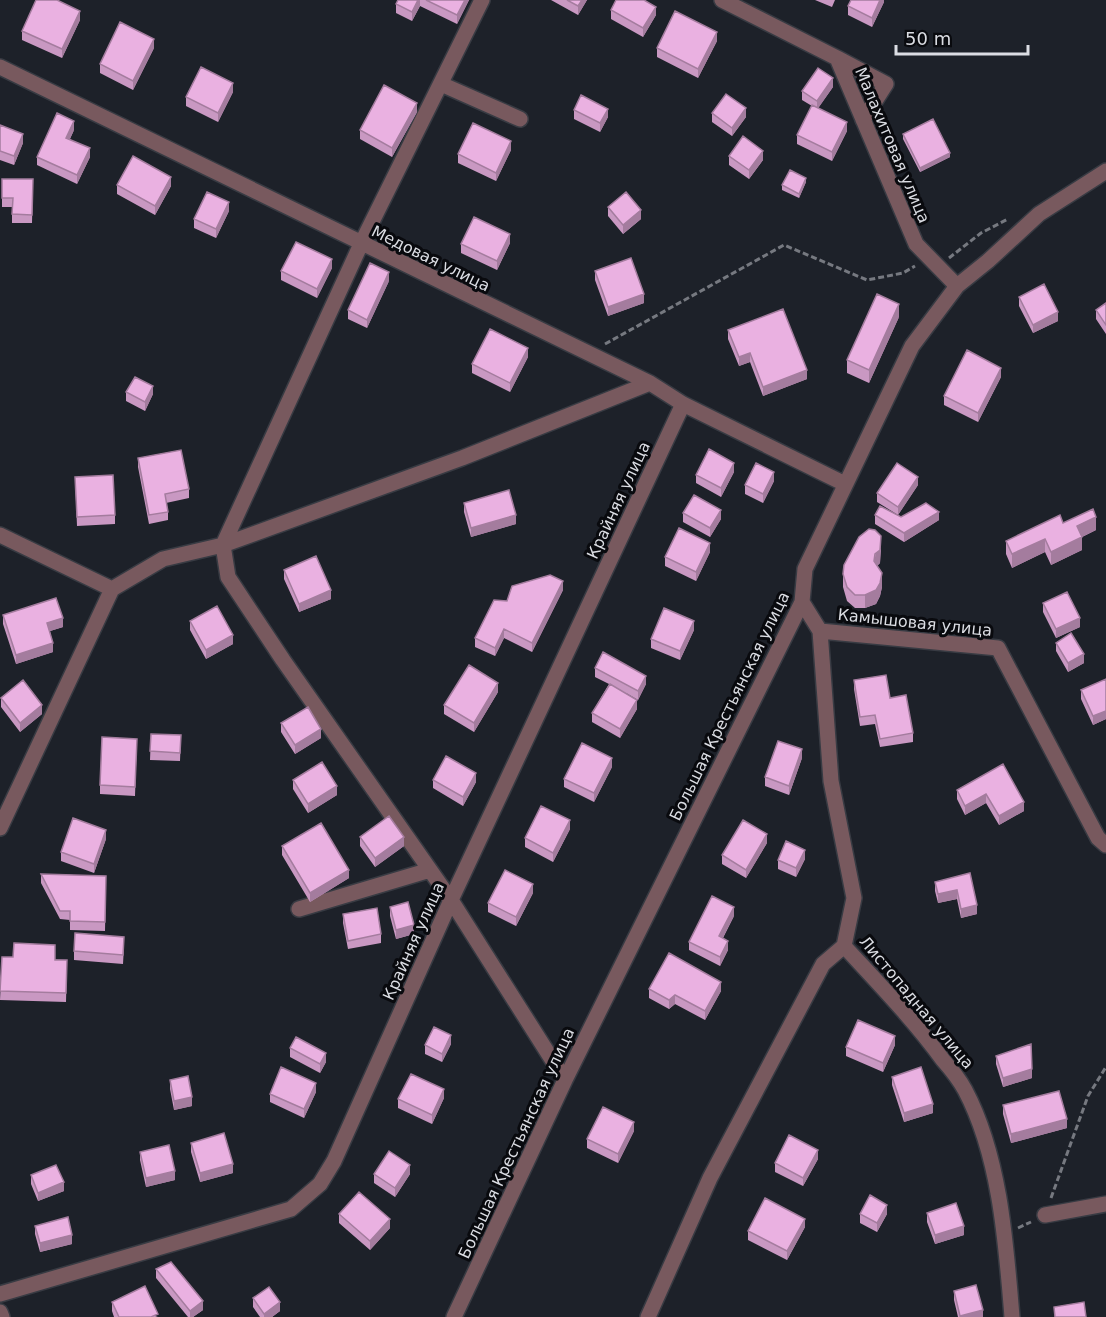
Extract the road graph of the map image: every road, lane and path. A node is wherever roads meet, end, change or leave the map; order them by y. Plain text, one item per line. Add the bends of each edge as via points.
1 (482, 0) edge
2 (722, 0) edge
3 (837, 58) junction
4 (0, 67) edge
5 (441, 84) junction
6 (520, 118) dead end
7 (863, 120) junction
8 (1106, 171) edge
9 (1008, 219) dead end
10 (361, 244) junction
11 (931, 258) junction
12 (957, 286) junction
13 (588, 354) junction
14 (650, 383) junction
15 (683, 404) junction
16 (845, 484) junction
17 (0, 535) edge
18 (223, 544) junction
19 (112, 589) junction
20 (802, 602) junction
21 (820, 631) junction
22 (0, 828) edge
23 (1106, 845) edge
24 (430, 870) junction
25 (451, 900) junction
26 (299, 909) dead end
27 (844, 946) junction
28 (1106, 1067) edge
29 (566, 1080) junction
30 (1106, 1204) edge
31 (1045, 1215) junction
32 (1005, 1233) junction
33 (0, 1294) edge
34 (0, 1312) edge
35 (2, 1317) edge
36 (454, 1317) edge
37 (648, 1317) edge
38 (1012, 1317) edge

1 - 5 street
2 - 3 street, Малахитовая улица
3 - 7 street, Малахитовая улица
3 - 7 street via 886,84
4 - 10 street, Медовая улица
5 - 6 street
5 - 10 street
7 - 11 street, Малахитовая улица via 916,244
8 - 12 street, Большая Крестьянская улица via 1039,214
9 - 11 path via 981,233 947,259
10 - 13 street, Медовая улица
10 - 18 street
11 - 12 street, Малахитовая улица
11 - 13 path via 903,273 867,280 784,245
12 - 16 street, Большая Крестьянская улица via 912,346
13 - 14 street, Медовая улица
14 - 15 street, Медовая улица
14 - 18 street via 462,458
15 - 16 street, Медовая улица
15 - 25 street, Крайняя улица
16 - 20 street, Большая Крестьянская улица via 805,569
17 - 19 street
18 - 19 street via 163,560
18 - 24 street via 228,577
19 - 22 street
20 - 21 street, Листопадная улица
20 - 29 street, Большая Крестьянская улица
21 - 23 street, Камышовая улица via 998,648 1098,838
21 - 27 street, Листопадная улица via 831,781 854,898
24 - 25 street
24 - 26 street
25 - 29 street
25 - 33 street, Крайняя улица via 334,1161 320,1184 306,1197 291,1209
27 - 32 street, Листопадная улица via 923,1032 964,1088 977,1116
27 - 37 street via 823,964 753,1096 710,1178
28 - 31 path via 1088,1096
29 - 36 street, Большая Крестьянская улица
30 - 31 street
31 - 32 path
32 - 38 street, Листопадная улица
34 - 35 street

